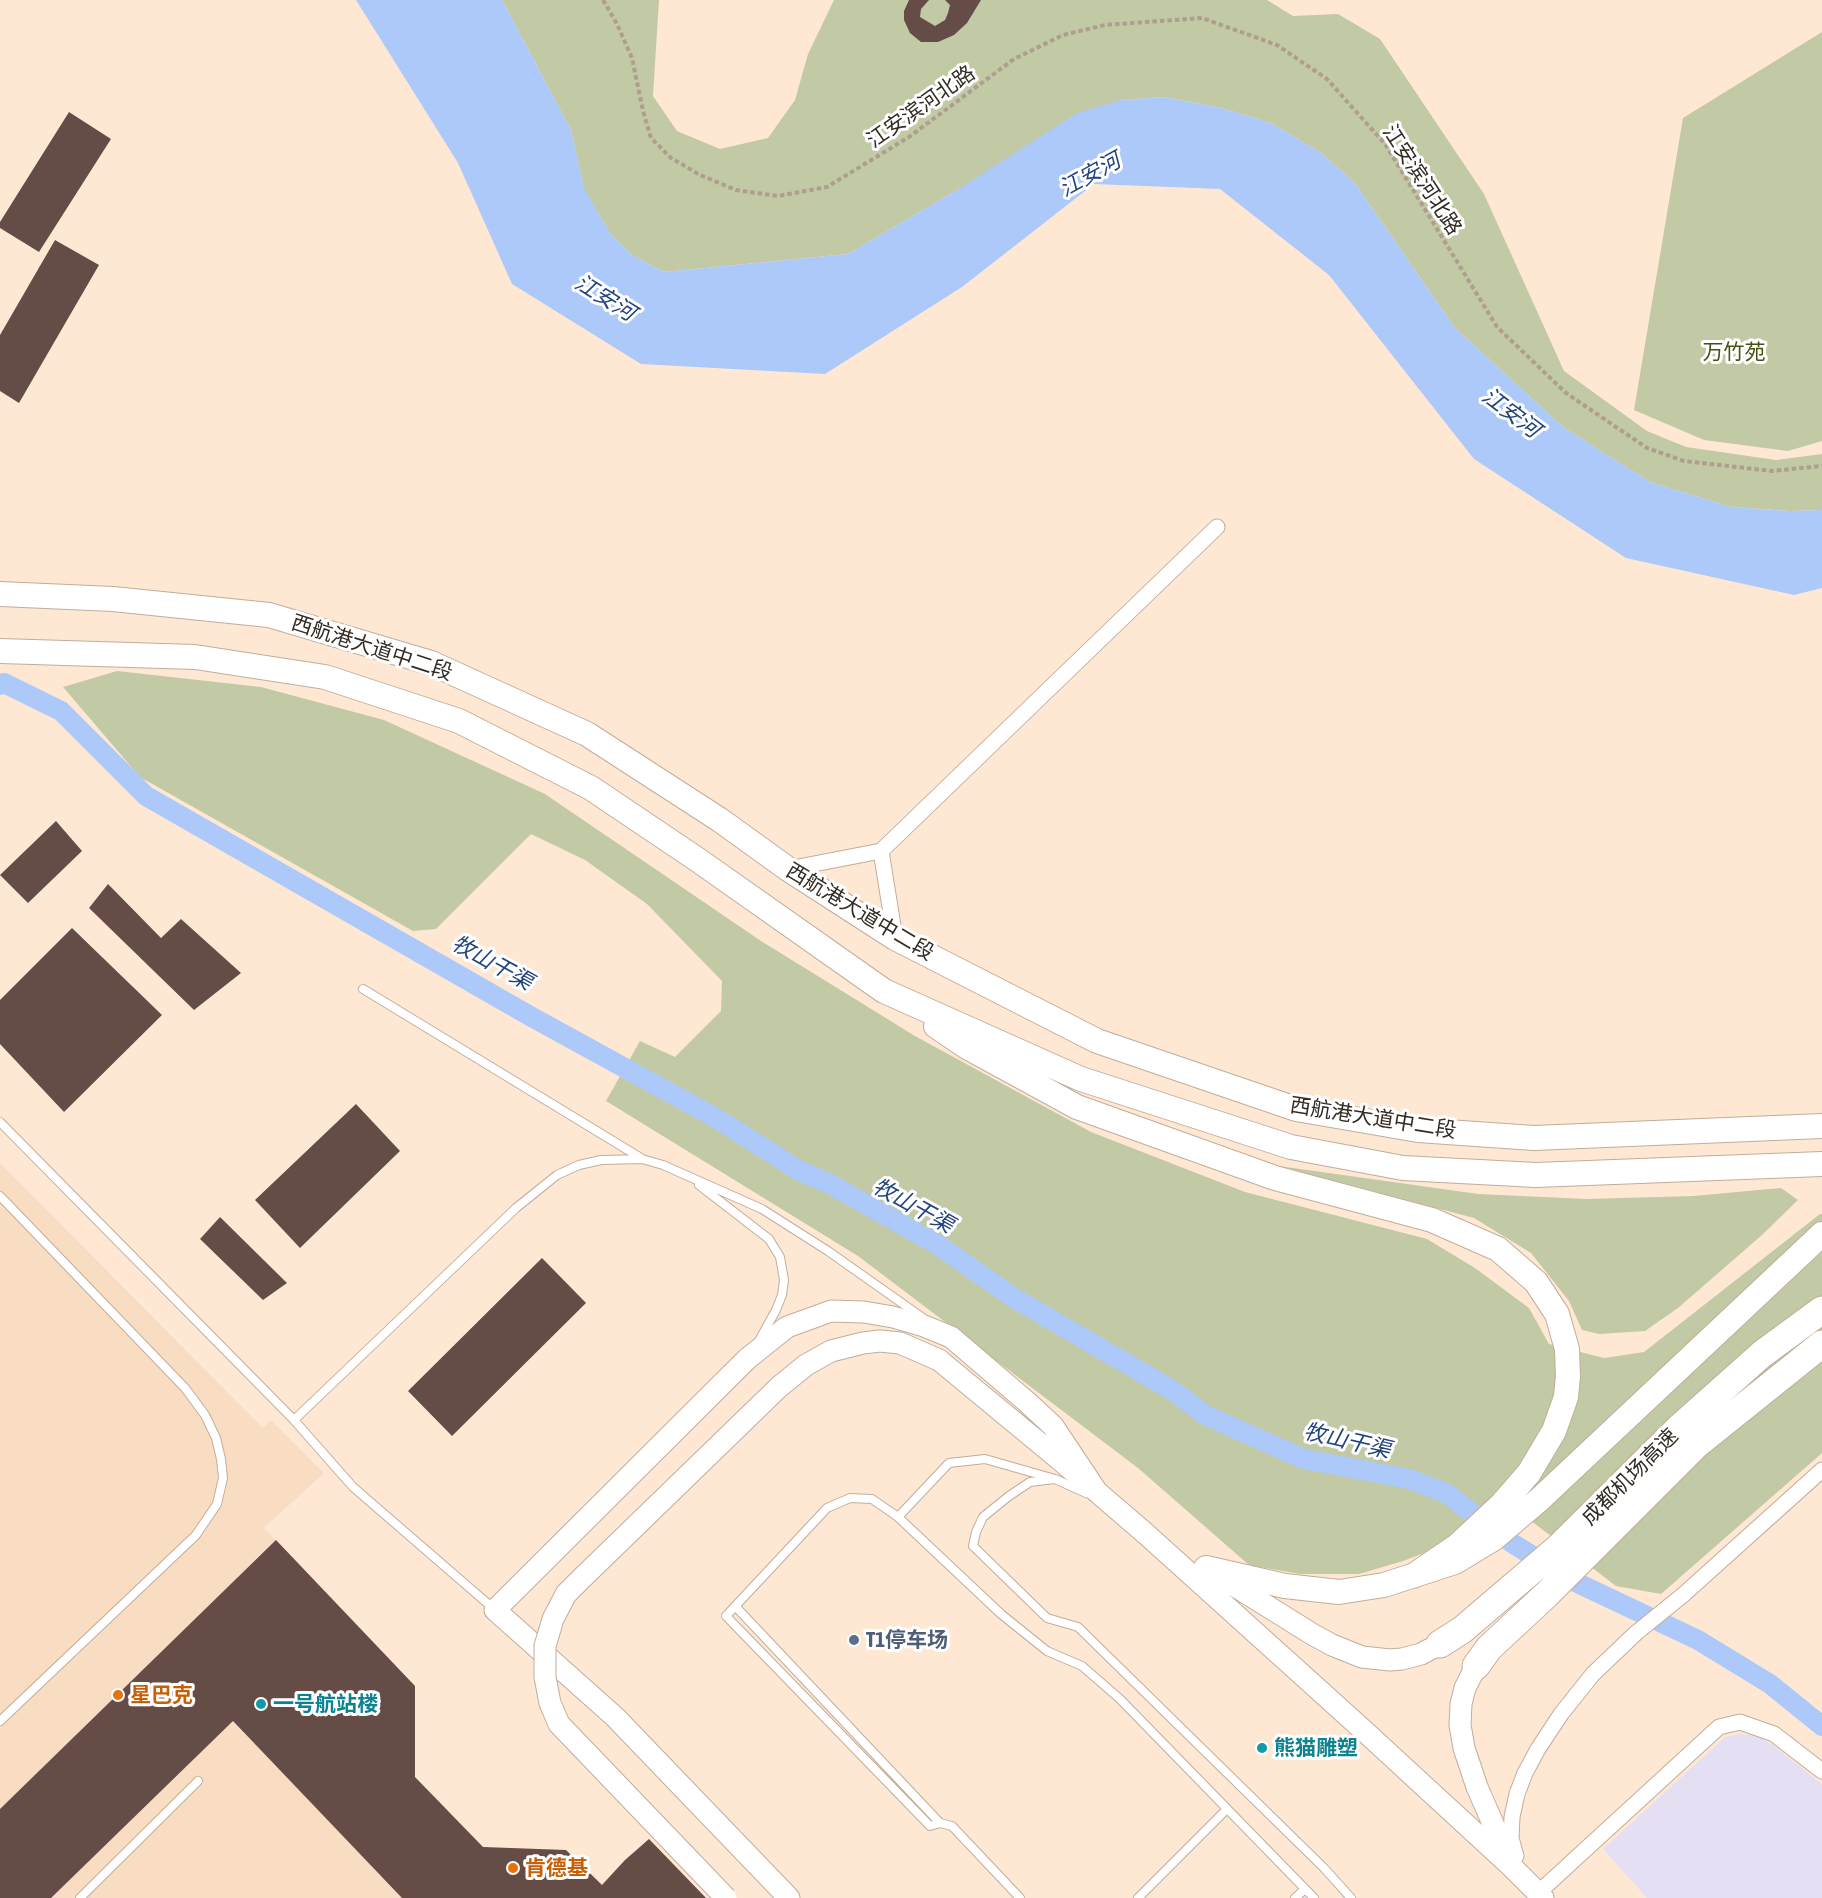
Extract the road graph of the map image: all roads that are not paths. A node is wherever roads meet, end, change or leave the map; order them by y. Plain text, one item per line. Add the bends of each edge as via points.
1 (1217, 527) dead end
2 (0, 594) edge
3 (0, 651) edge
4 (881, 851) junction
5 (788, 869) junction
6 (895, 938) junction
7 (363, 989) dead end
8 (884, 991) junction
9 (0, 1122) edge
10 (1822, 1126) edge
11 (642, 1159) junction
12 (1822, 1164) edge
13 (690, 1178) junction
14 (0, 1196) edge
15 (1822, 1234) edge
16 (1822, 1310) edge
17 (951, 1337) junction
18 (1822, 1344) edge
19 (747, 1359) junction
20 (294, 1420) junction
21 (1822, 1470) edge
22 (1055, 1479) junction
23 (1103, 1498) junction
24 (898, 1517) junction
25 (1126, 1517) junction
26 (1206, 1568) junction
27 (1413, 1576) junction
28 (735, 1606) junction
29 (495, 1610) junction
30 (1440, 1644) joint
31 (1476, 1666) joint
32 (0, 1721) edge
33 (1822, 1772) edge
34 (198, 1781) dead end
35 (1227, 1809) junction
36 (940, 1823) junction
37 (1518, 1872) junction
38 (1305, 1889) junction
39 (1540, 1896) edge
40 (80, 1898) edge
41 (726, 1898) edge
42 (789, 1898) edge
43 (1020, 1898) edge
44 (1138, 1898) edge
45 (1295, 1898) edge
46 (1314, 1898) edge
47 (1351, 1898) edge

1 - 4 street
2 - 5 main road, 西航港大道中二段 via 113,599 269,615 431,663 587,734
3 - 8 main road, 西航港大道中二段 via 195,657 325,677 459,720 591,788
4 - 5 street
4 - 6 street
5 - 6 main road, 西航港大道中二段
6 - 10 main road, 西航港大道中二段 via 1097,1041 1296,1109 1418,1130 1534,1138
7 - 11 lane
8 - 12 main road, 西航港大道中二段 via 1081,1079 1291,1147 1403,1168 1536,1175
8 - 27 main road via 967,1047 1077,1107 1275,1178 1432,1220 1498,1249 1536,1282 1557,1314 1567,1349 1568,1376 1561,1412 1541,1455 1502,1504 1442,1558
9 - 20 lane
11 - 13 lane
11 - 20 lane via 601,1160 557,1174
13 - 17 lane via 762,1209
13 - 19 lane via 769,1239 780,1257 782,1295
14 - 32 lane via 185,1388 216,1438 223,1478 217,1504 195,1535
15 - 27 main road via 1511,1525 1455,1562
16 - 30 highway, 成都机场高速 via 1762,1354 1680,1427 1558,1548 1462,1630
17 - 19 main road via 893,1317 831,1311 788,1327
17 - 23 main road via 1053,1426
18 - 31 highway, 成都机场高速 via 1696,1445 1489,1648
19 - 29 main road
20 - 29 lane via 353,1486
21 - 37 street via 1636,1633 1593,1674 1561,1714 1525,1773 1512,1817 1511,1838
22 - 23 lane
22 - 24 lane via 985,1459 949,1463
22 - 47 lane via 1030,1482 983,1517 973,1546 1047,1618 1078,1627
23 - 25 main road
23 - 41 main road, bridge via 939,1360 900,1343 863,1343 831,1351 779,1387 566,1594 545,1646 545,1677 550,1703 560,1724
24 - 28 lane via 872,1499 850,1498 827,1508
24 - 35 lane via 1001,1614 1047,1651 1082,1666 1120,1699
25 - 26 main road
25 - 37 main road
26 - 27 main road via 1326,1592 1372,1587
26 - 30 main road via 1312,1634 1355,1654 1390,1660 1421,1654
28 - 36 lane
28 - 36 lane via 726,1616 930,1826
29 - 42 main road via 615,1717
31 - 37 main road via 1461,1704 1464,1748 1477,1787
33 - 39 street via 1774,1734 1740,1722 1719,1727
34 - 40 lane
35 - 38 lane
35 - 44 lane
36 - 43 lane via 952,1826
37 - 39 main road
38 - 45 lane
38 - 46 lane

